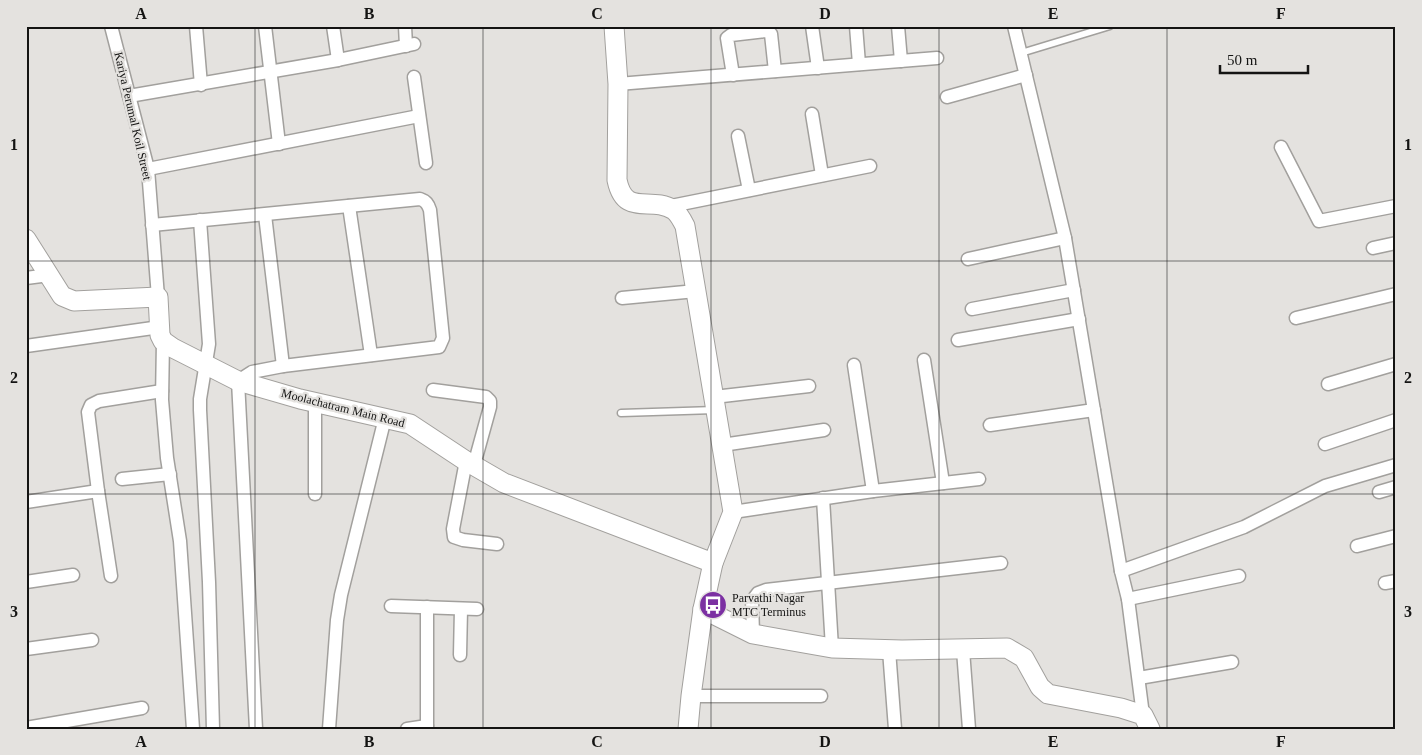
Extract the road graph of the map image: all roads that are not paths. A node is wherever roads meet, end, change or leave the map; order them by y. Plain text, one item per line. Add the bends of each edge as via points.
1 (112, 26) edge
2 (196, 26) edge
3 (265, 26) edge
4 (333, 26) edge
5 (405, 26) edge
6 (614, 26) edge
7 (812, 26) edge
8 (856, 26) edge
9 (898, 26) edge
10 (1014, 26) edge
11 (1110, 26) edge
12 (1021, 53) junction
13 (937, 58) dead end
14 (338, 60) junction
15 (901, 61) junction
16 (859, 64) junction
17 (818, 68) junction
18 (775, 71) junction
19 (270, 72) junction
20 (733, 75) junction
21 (1026, 75) junction
22 (414, 77) dead end
23 (618, 84) junction
24 (201, 85) junction
25 (129, 96) junction
26 (947, 97) dead end
27 (812, 114) dead end
28 (419, 116) junction
29 (738, 136) dead end
30 (279, 144) junction
31 (1281, 147) dead end
32 (426, 163) dead end
33 (870, 166) dead end
34 (148, 169) junction
35 (822, 175) junction
36 (749, 190) junction
37 (349, 206) junction
38 (1396, 206) edge
39 (666, 207) junction
40 (265, 215) junction
41 (200, 220) junction
42 (152, 224) junction
43 (1065, 238) junction
44 (26, 239) edge
45 (1396, 243) edge
46 (1373, 248) dead end
47 (968, 259) dead end
48 (49, 276) junction
49 (26, 278) edge
50 (1074, 290) junction
51 (696, 291) junction
52 (1396, 294) edge
53 (158, 297) junction
54 (622, 298) dead end
55 (972, 309) dead end
56 (1296, 318) dead end
57 (1079, 319) junction
58 (161, 334) junction
59 (958, 340) dead end
60 (26, 346) edge
61 (371, 355) junction
62 (924, 360) dead end
63 (206, 364) junction
64 (1396, 364) edge
65 (283, 366) junction
66 (854, 366) dead end
67 (238, 381) junction
68 (1328, 384) dead end
69 (809, 386) dead end
70 (433, 390) dead end
71 (162, 391) junction
72 (315, 402) junction
73 (715, 403) junction
74 (1094, 410) junction
75 (621, 413) dead end
76 (386, 418) junction
77 (1396, 420) edge
78 (990, 425) dead end
79 (824, 430) dead end
80 (722, 444) junction
81 (1325, 444) dead end
82 (470, 463) junction
83 (1396, 465) edge
84 (170, 474) junction
85 (122, 479) dead end
86 (979, 479) dead end
87 (943, 483) junction
88 (1396, 487) edge
89 (98, 491) junction
90 (873, 491) junction
91 (1379, 492) dead end
92 (315, 494) dead end
93 (823, 498) junction
94 (26, 502) edge
95 (733, 512) junction
96 (1396, 536) edge
97 (497, 544) dead end
98 (1357, 546) dead end
99 (713, 563) junction
100 (1001, 563) dead end
101 (1122, 571) junction
102 (73, 575) dead end
103 (111, 576) dead end
104 (1239, 576) dead end
105 (26, 582) edge
106 (828, 583) junction
107 (1128, 599) junction
108 (390, 606) dead end
109 (426, 608) junction
110 (703, 608) junction
111 (461, 609) junction
112 (477, 610) dead end
113 (754, 634) junction
114 (92, 640) dead end
115 (832, 648) junction
116 (26, 649) edge
117 (889, 650) junction
118 (963, 650) junction
119 (460, 655) dead end
120 (1232, 662) dead end
121 (1139, 678) junction
122 (691, 696) junction
123 (821, 696) dead end
124 (142, 708) dead end
125 (1146, 722) edge
126 (26, 728) edge
127 (427, 728) edge
128 (193, 729) edge
129 (212, 729) edge
130 (256, 729) edge
131 (329, 729) edge
132 (406, 729) edge
133 (688, 729) edge
134 (895, 729) edge
135 (969, 729) edge

1 - 25 street, Kariya Perumal Koil Street
2 - 24 street
3 - 19 street
4 - 14 street
5 - 14 street via 410,45
6 - 23 street
7 - 17 street
8 - 16 street
9 - 15 street
10 - 12 street
11 - 12 lane
12 - 21 street
13 - 15 street
14 - 19 street
15 - 16 street
16 - 17 street
17 - 18 street
18 - 20 street
18 - 20 street via 772,34 766,31 728,38
19 - 24 street
19 - 30 street
20 - 23 street
21 - 26 street
21 - 43 street
22 - 28 street
23 - 39 street via 619,189 629,201
24 - 25 street
25 - 34 street, Kariya Perumal Koil Street
27 - 35 street
28 - 30 street
28 - 32 street
29 - 36 street
30 - 34 street
31 - 38 street via 1320,221
33 - 35 street
34 - 42 street, Kariya Perumal Koil Street
35 - 36 street
36 - 39 street
37 - 40 street
37 - 61 street
37 - 61 street via 420,199 425,200 430,210 442,343 432,349
39 - 51 street via 675,210 685,226
40 - 41 street
40 - 65 street
41 - 42 street
41 - 63 street via 209,344
42 - 53 street, Kariya Perumal Koil Street
43 - 47 street
43 - 50 street
44 - 48 street
45 - 46 street
48 - 49 street
48 - 53 street via 62,296 74,302
50 - 55 street
50 - 57 street
51 - 54 street
51 - 73 street
52 - 56 street
53 - 58 street
57 - 59 street
57 - 74 street
58 - 60 street
58 - 63 street, Moolachatram Main Road
58 - 71 street
61 - 65 street
62 - 87 street
63 - 67 street, Moolachatram Main Road
63 - 129 street via 200,410
64 - 68 street
65 - 67 street via 252,372
66 - 90 street
67 - 72 street, Moolachatram Main Road
67 - 130 street
69 - 73 street
70 - 82 street via 490,400
71 - 84 street
71 - 89 street via 90,404 88,412
72 - 76 street, Moolachatram Main Road
72 - 92 street
73 - 75 lane
73 - 80 street
74 - 78 street
74 - 101 street
76 - 82 street, Moolachatram Main Road via 410,424
76 - 131 street via 338,612
77 - 81 street
79 - 80 street
80 - 95 street
82 - 97 street via 453,529 454,537
82 - 99 street, Moolachatram Main Road via 504,483
83 - 101 street via 1325,486 1224,536
84 - 85 street
84 - 128 street via 180,541
86 - 87 street
87 - 90 street
88 - 91 street
89 - 94 street
89 - 103 street
90 - 93 street
93 - 95 street
93 - 106 street
95 - 99 street
96 - 98 street
99 - 110 street
100 - 106 street
101 - 107 street
102 - 105 street
104 - 107 street
106 - 113 street via 758,593 752,601
106 - 115 street
107 - 121 street
108 - 109 street
109 - 111 street
109 - 127 street
110 - 113 street
110 - 122 street
111 - 112 street
111 - 119 street
113 - 115 street
114 - 116 street
115 - 117 street
117 - 118 street
117 - 134 street
118 - 125 street via 1007,648 1024,658 1040,687 1048,694 1121,708
118 - 135 street
120 - 121 street
121 - 125 street
122 - 123 street
122 - 133 street
124 - 126 street
127 - 132 street

